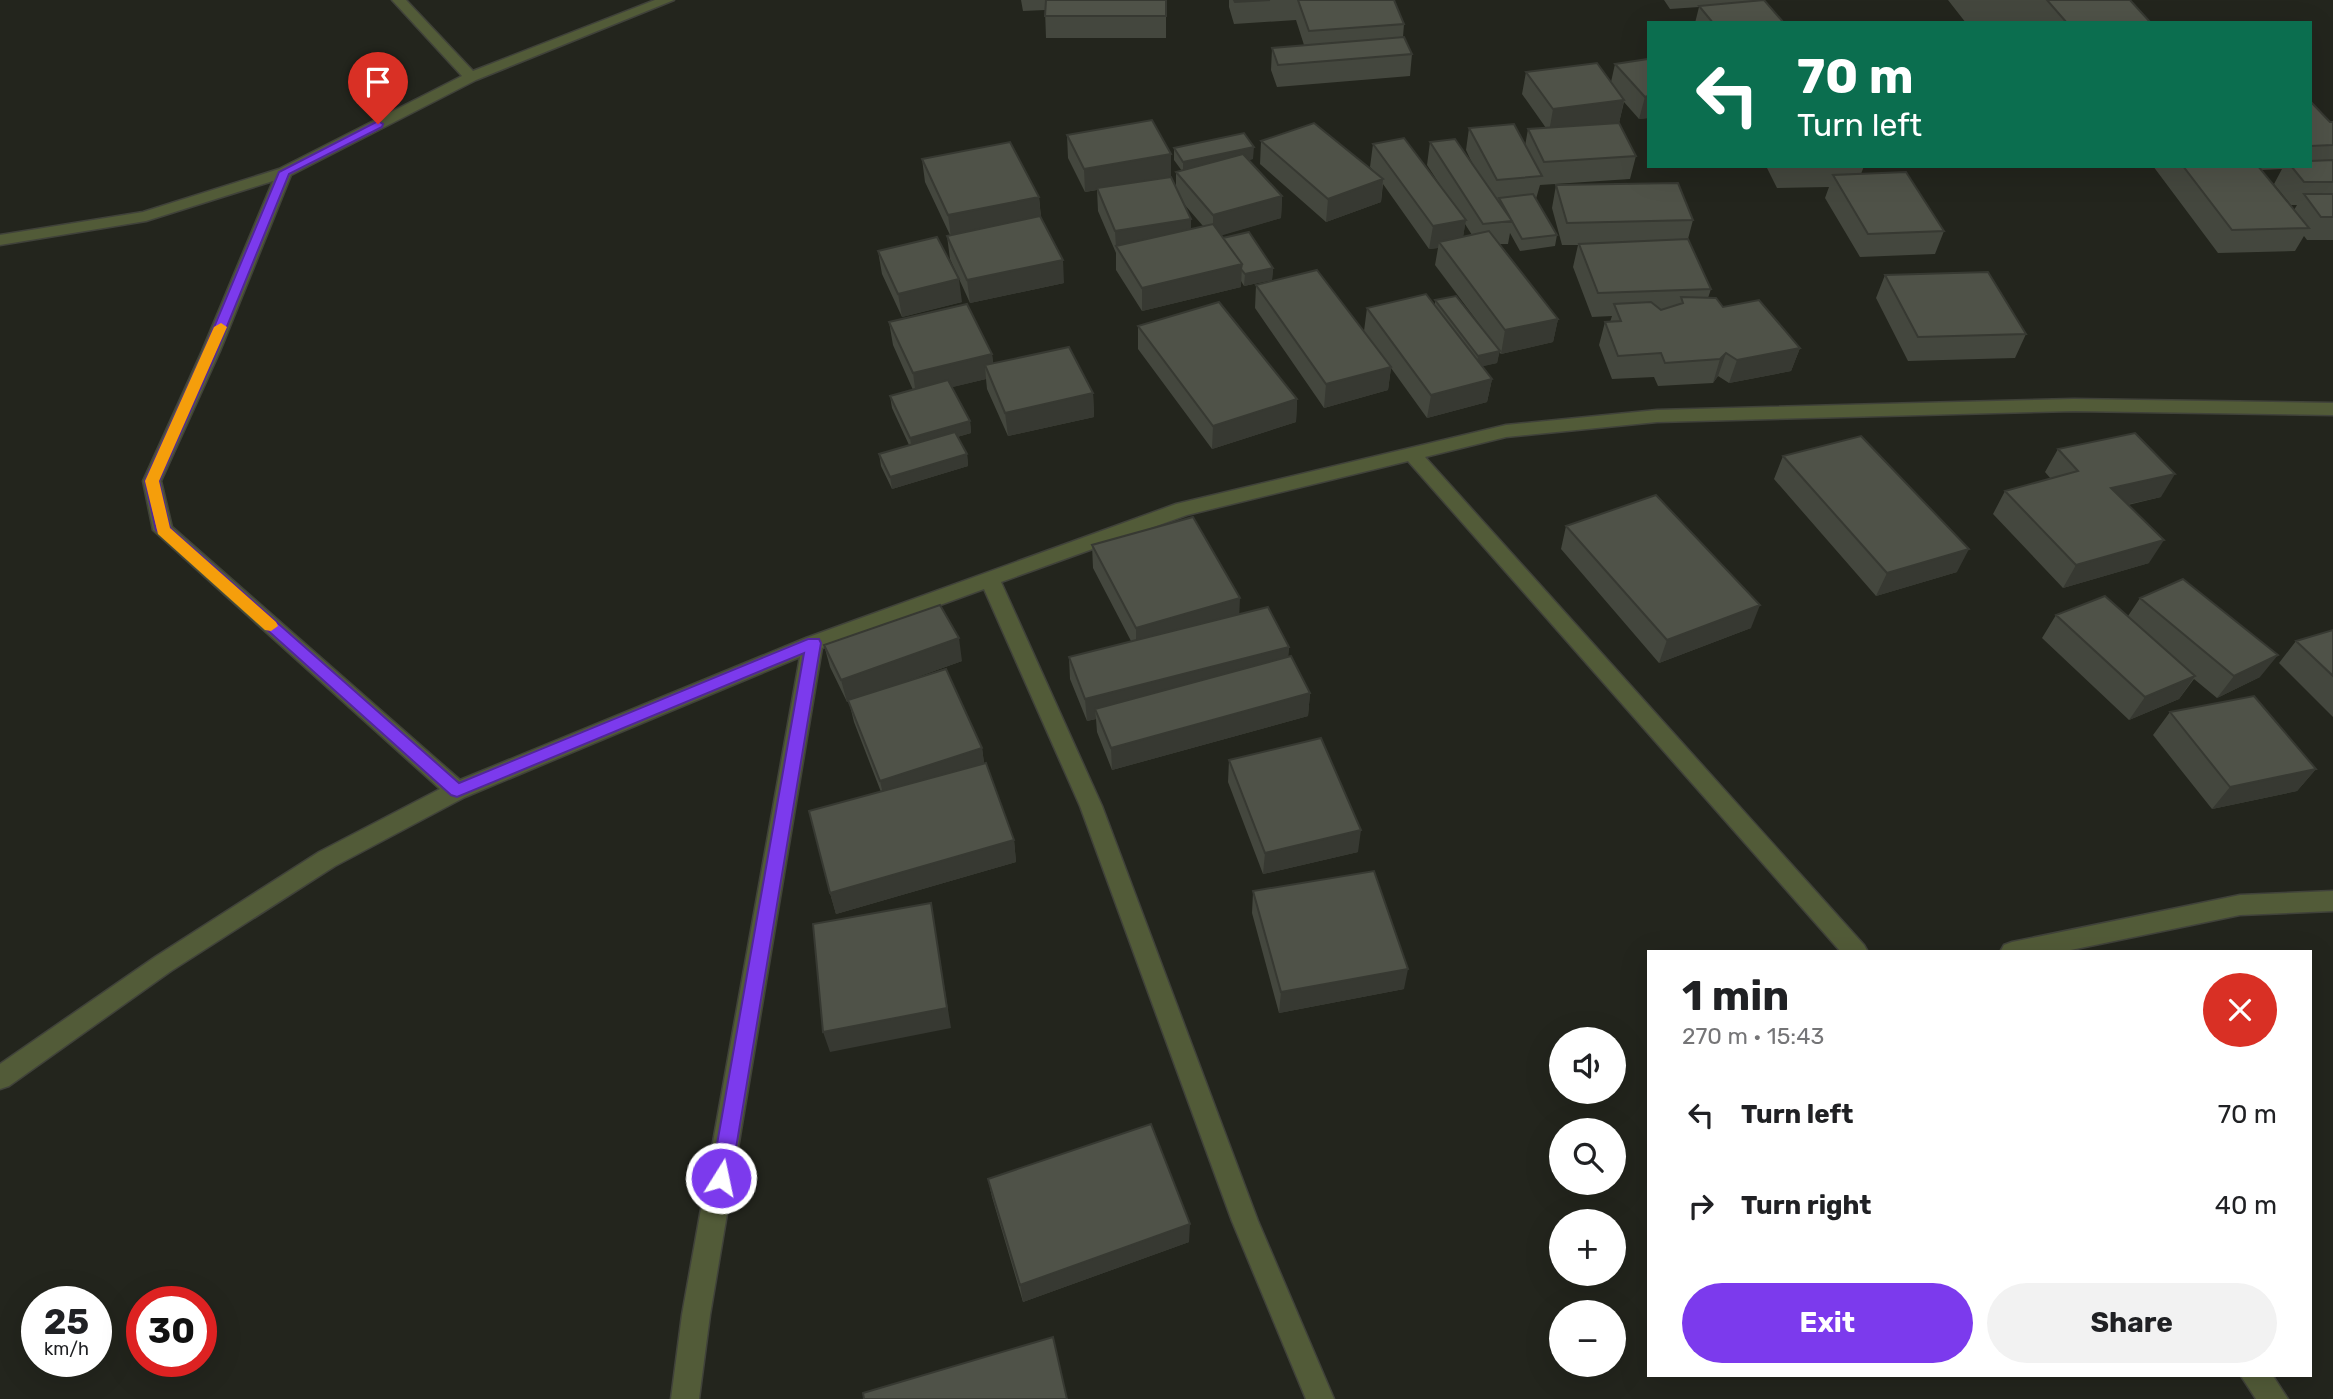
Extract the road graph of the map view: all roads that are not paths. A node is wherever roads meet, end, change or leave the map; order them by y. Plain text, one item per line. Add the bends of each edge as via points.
1 (399, 0) edge
2 (667, 0) edge
3 (471, 76) junction
4 (284, 172) junction
5 (0, 240) edge
6 (2333, 409) edge
7 (1411, 453) junction
8 (989, 578) junction
9 (813, 643) junction
10 (457, 791) junction
11 (2333, 901) edge
12 (1854, 950) edge
13 (2022, 950) edge
14 (0, 1079) edge
15 (2256, 1377) edge
16 (685, 1399) edge
17 (1320, 1399) edge
18 (2274, 1399) edge

1 - 3 street
2 - 3 street
3 - 4 street
4 - 5 street via 146,216
4 - 10 street via 152,481 163,530
6 - 7 street via 2074,405 1657,416 1506,431
7 - 8 street via 1183,509
7 - 12 street
8 - 9 street
8 - 17 street via 1091,806 1245,1220
9 - 10 street
9 - 16 street
10 - 14 street via 327,859 163,964
11 - 13 street via 2240,905
15 - 18 street

